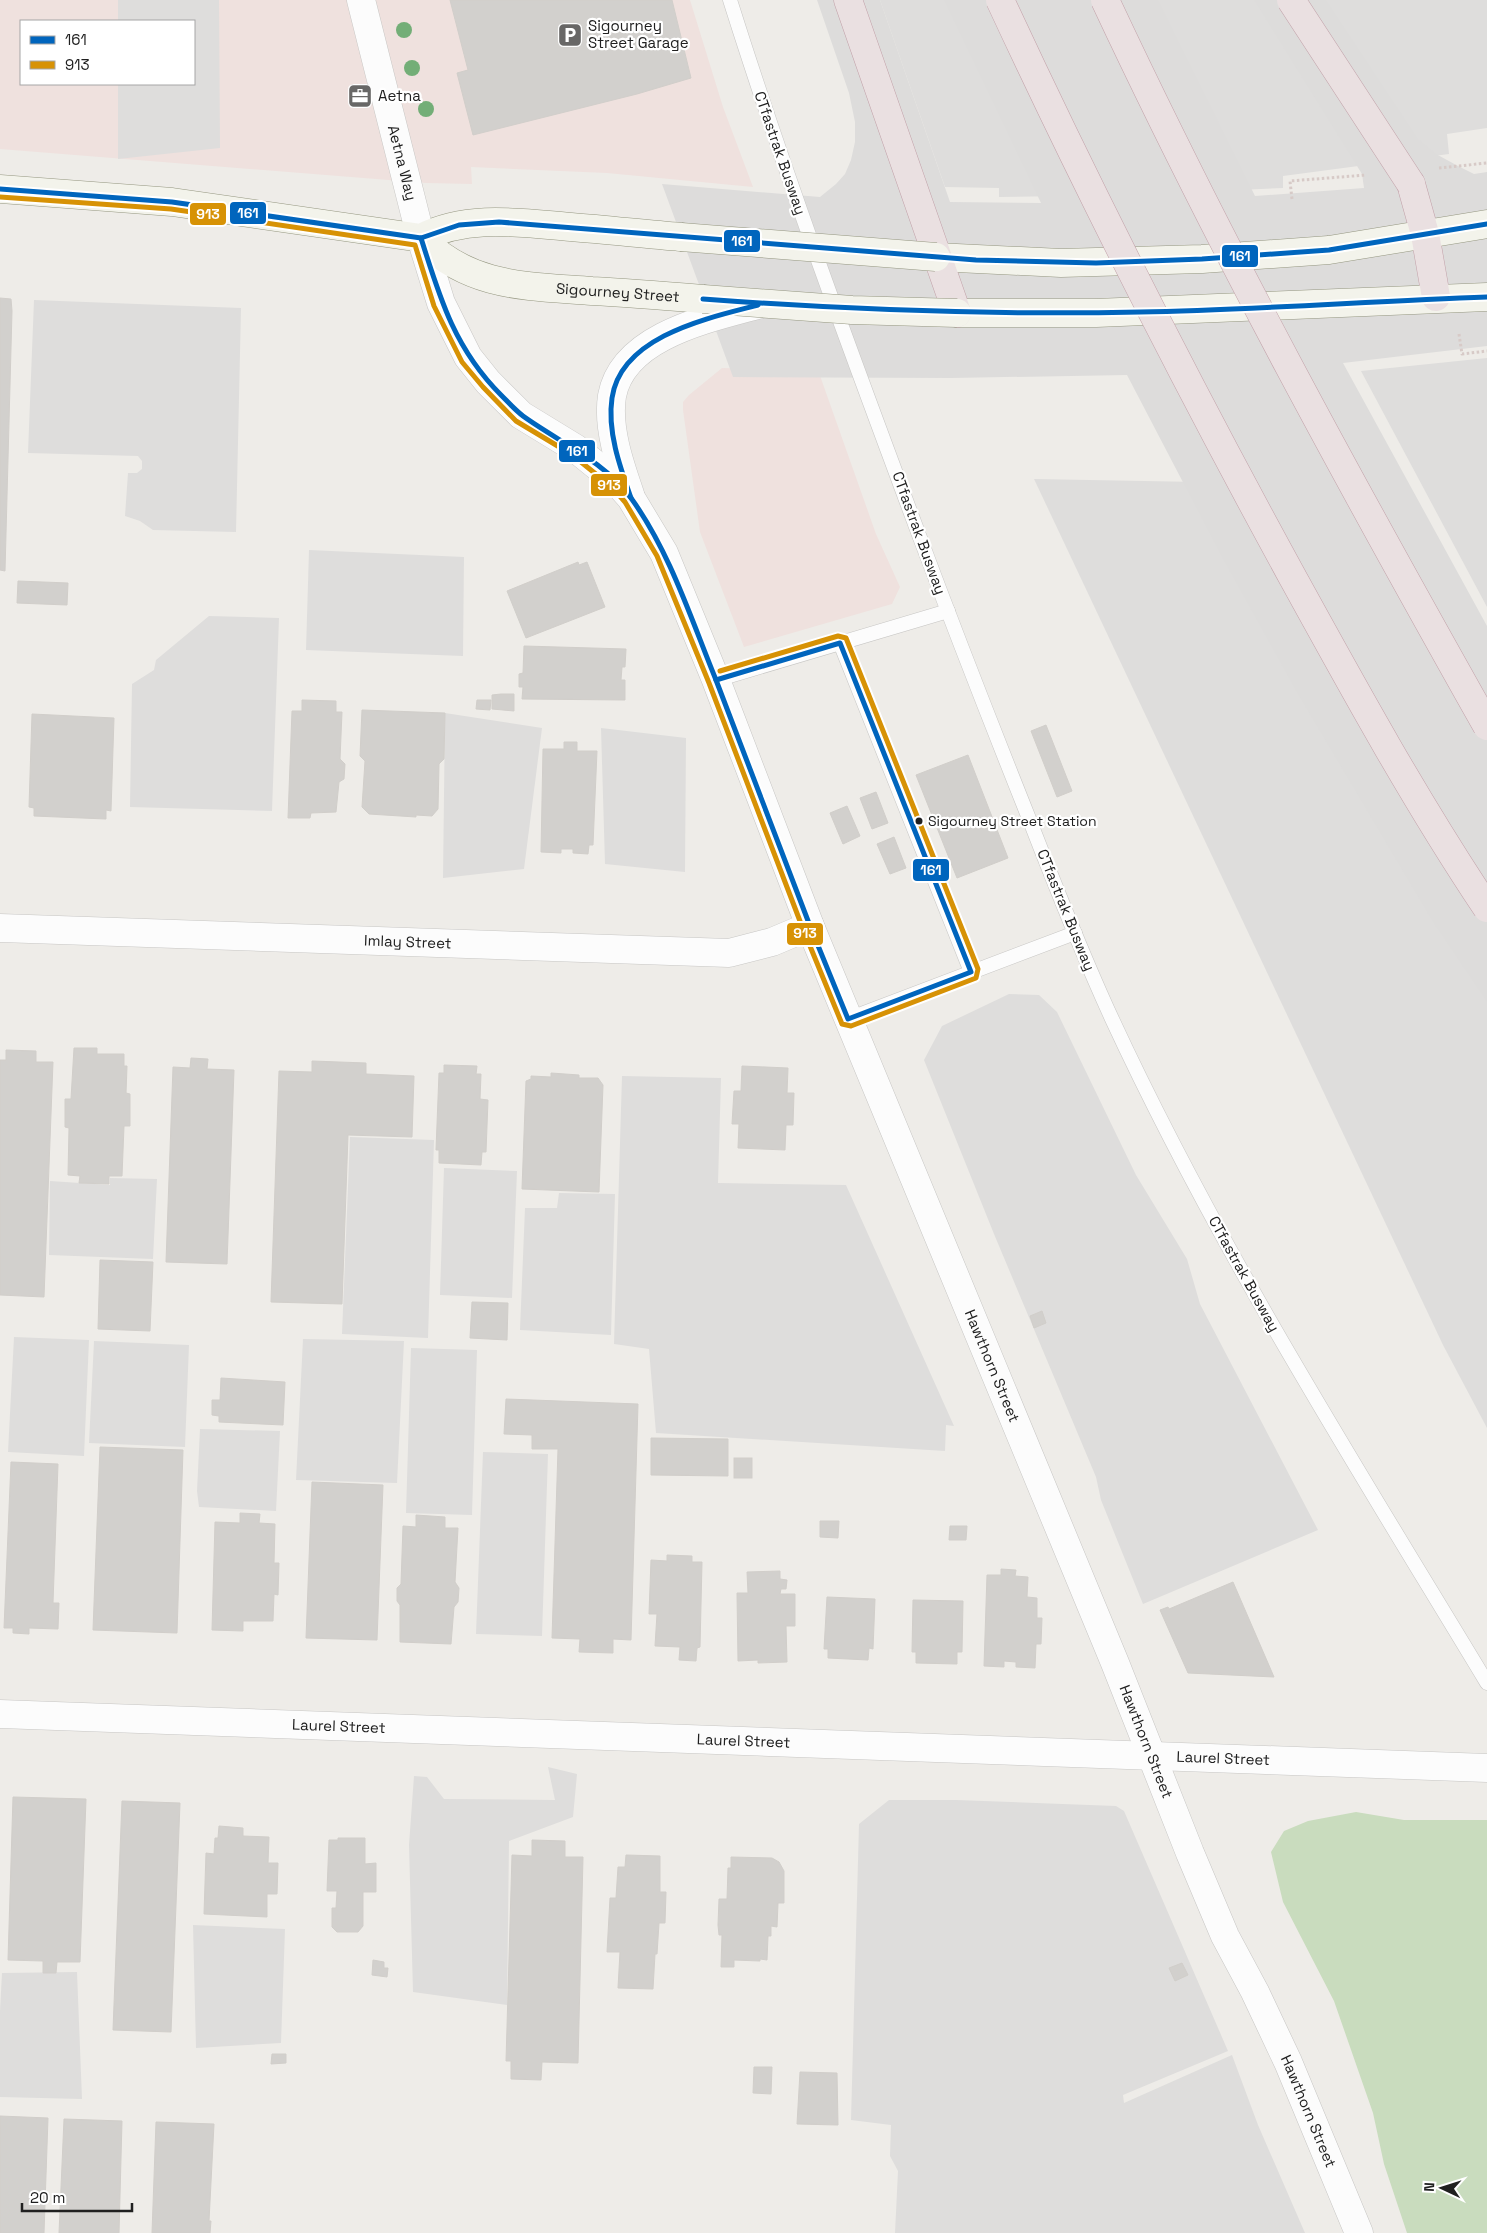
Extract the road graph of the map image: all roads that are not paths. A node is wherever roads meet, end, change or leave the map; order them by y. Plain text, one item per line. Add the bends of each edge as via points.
1 (361, 0) edge
2 (730, 0) edge
3 (848, 0) edge
4 (1000, 0) edge
5 (1105, 0) edge
6 (1291, 0) edge
7 (0, 189) edge
8 (1487, 224) edge
9 (1425, 234) junction
10 (421, 238) junction
11 (936, 257) junction
12 (1487, 296) edge
13 (1436, 297) junction
14 (707, 308) junction
15 (957, 313) junction
16 (631, 498) junction
17 (948, 611) junction
18 (840, 643) junction
19 (716, 680) junction
20 (1487, 726) edge
21 (1487, 908) edge
22 (810, 926) junction
23 (0, 928) edge
24 (1075, 933) junction
25 (971, 972) junction
26 (848, 1019) junction
27 (1487, 1683) edge
28 (0, 1714) edge
29 (1152, 1756) junction
30 (1487, 1768) edge
31 (1359, 2233) edge

1 - 10 street, Aetna Way
2 - 17 lane, CTfastrak Busway via 804,224
3 - 11 highway
4 - 21 highway, bridge via 1081,170 1226,455 1384,740
5 - 20 highway, bridge via 1284,356
6 - 9 highway, bridge via 1410,184
7 - 10 main road via 172,202
8 - 9 main road
9 - 11 main road, bridge via 1329,250 1169,261 1052,263
9 - 13 highway
10 - 11 main road, bridge via 445,227 481,222
10 - 14 main road, Sigourney Street via 443,258 458,266 513,285
10 - 16 street, Hawthorn Street via 441,303 468,356 488,382 521,415 575,448
11 - 15 highway
12 - 13 main road, Sigourney Street
13 - 15 main road, Sigourney Street, bridge via 1096,313
14 - 15 main road, Sigourney Street, bridge via 763,304
14 - 16 street, Hawthorn Street via 653,342 636,356 616,382 612,397 613,426
16 - 19 street, Hawthorn Street via 664,553
17 - 18 lane
17 - 24 lane, CTfastrak Busway
18 - 19 lane
18 - 25 lane
19 - 22 street, Hawthorn Street
22 - 23 street, Imlay Street via 772,942 730,954
22 - 26 street, Hawthorn Street
24 - 25 lane
24 - 27 lane, CTfastrak Busway via 1148,1093 1235,1259 1330,1424
25 - 26 lane
26 - 29 street, Hawthorn Street
28 - 29 street, Laurel Street
29 - 30 street, Laurel Street
29 - 31 street, Hawthorn Street via 1225,1936 1288,2062

